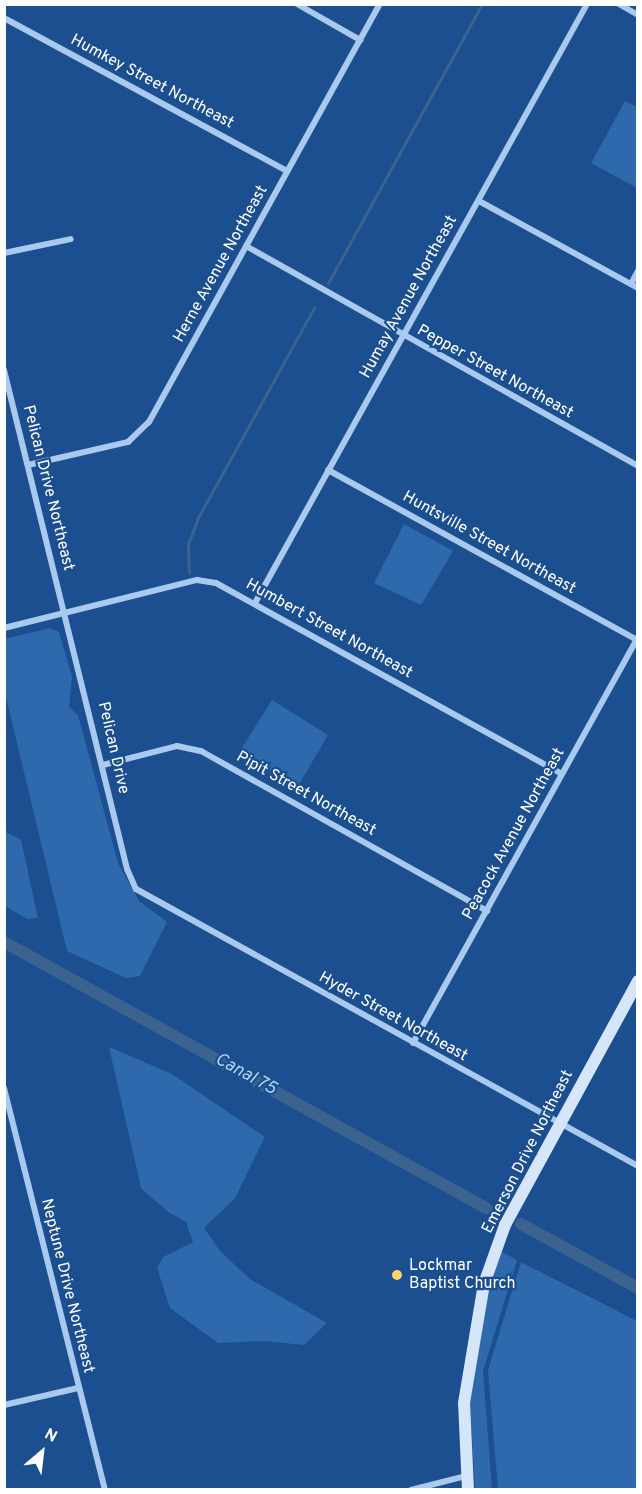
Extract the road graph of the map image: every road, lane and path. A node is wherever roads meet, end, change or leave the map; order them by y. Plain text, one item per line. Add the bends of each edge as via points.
1 (297, 4) edge
2 (380, 4) edge
3 (587, 4) edge
4 (619, 4) edge
5 (638, 15) edge
6 (4, 18) edge
7 (360, 40) junction
8 (287, 171) junction
9 (479, 201) junction
10 (71, 239) dead end
11 (246, 246) junction
12 (4, 253) edge
13 (638, 271) edge
14 (631, 284) junction
15 (638, 288) edge
16 (403, 337) junction
17 (4, 370) edge
18 (28, 465) junction
19 (638, 466) edge
20 (328, 470) junction
21 (255, 603) junction
22 (67, 612) junction
23 (4, 628) edge
24 (637, 638) edge
25 (103, 765) junction
26 (562, 774) junction
27 (136, 889) joint
28 (487, 911) junction
29 (638, 981) edge
30 (412, 1043) junction
31 (4, 1088) edge
32 (559, 1124) junction
33 (638, 1166) edge
34 (78, 1388) junction
35 (4, 1405) edge
36 (466, 1476) junction
37 (105, 1490) edge
38 (411, 1490) edge
39 (468, 1490) edge

1 - 7 street
2 - 7 street, Herne Avenue Northeast
3 - 9 street, Humay Avenue Northeast
4 - 5 street
6 - 8 street, Humkey Street Northeast
7 - 8 street, Herne Avenue Northeast
8 - 11 street, Herne Avenue Northeast
9 - 14 street
9 - 16 street, Humay Avenue Northeast
10 - 12 street
11 - 16 street, Pepper Street Northeast
11 - 18 street, Herne Avenue Northeast via 150,422 128,442
13 - 14 street
14 - 15 street
16 - 19 street, Pepper Street Northeast
16 - 20 street, Humay Avenue Northeast
17 - 18 street, Pelican Drive Northeast
18 - 22 street, Pelican Drive Northeast
20 - 21 street, Humay Avenue Northeast
20 - 24 street, Huntsville Street Northeast
21 - 22 street, Humbert Street Northeast via 216,583 197,580
21 - 26 street, Humbert Street Northeast
22 - 23 street, Humbert Street Northeast
22 - 25 street, Pelican Drive
24 - 26 street, Peacock Avenue Northeast
25 - 27 street, Pelican Drive via 127,869
25 - 28 street, Pipit Street Northeast via 177,746 201,751
26 - 28 street, Peacock Avenue Northeast
27 - 30 street, Hyder Street Northeast
28 - 30 street, Peacock Avenue Northeast
29 - 32 street, Emerson Drive Northeast
30 - 32 street, Hyder Street Northeast
31 - 34 street, Neptune Drive Northeast
32 - 33 street, Hyder Street Northeast
32 - 36 street, Emerson Drive Northeast via 506,1225 484,1284 464,1403
34 - 35 street
34 - 37 street, Neptune Drive Northeast
36 - 38 street
36 - 39 street, Emerson Drive Northeast

